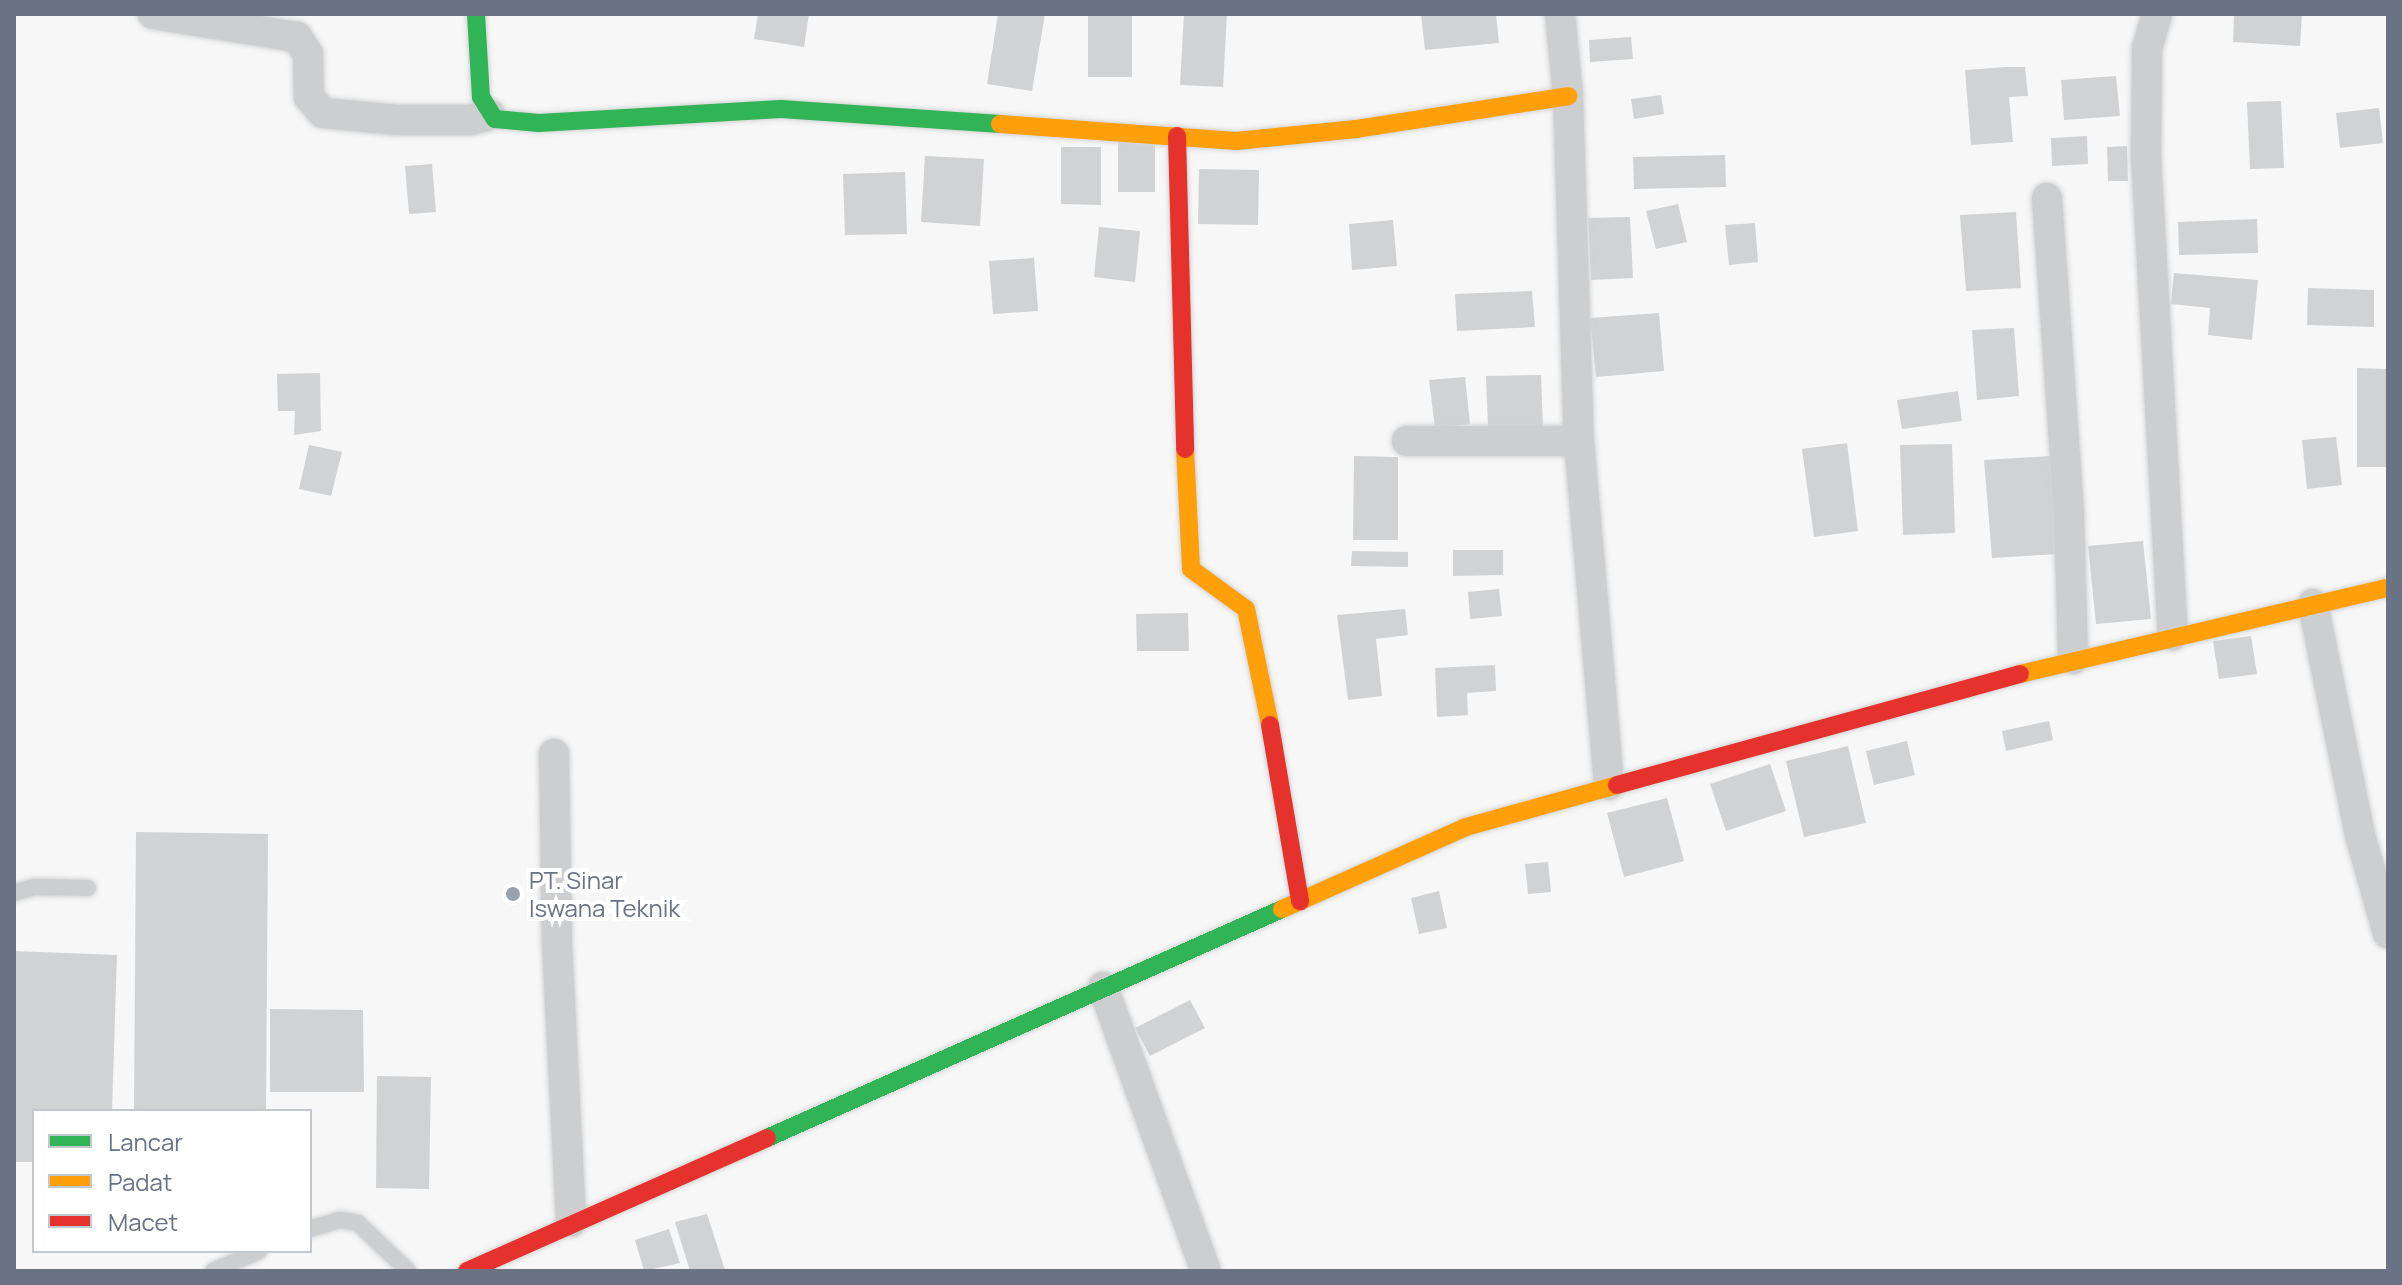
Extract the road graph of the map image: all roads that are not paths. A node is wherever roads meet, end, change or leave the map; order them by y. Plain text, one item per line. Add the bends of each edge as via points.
1 (153, 14) edge
2 (476, 14) edge
3 (1560, 14) edge
4 (2157, 14) edge
5 (1568, 96) junction
6 (490, 115) junction
7 (1177, 136) junction
8 (2047, 198) dead end
9 (1407, 441) dead end
10 (1579, 441) junction
11 (2388, 588) edge
12 (2313, 604) junction
13 (2173, 635) junction
14 (2073, 659) junction
15 (554, 754) dead end
16 (1609, 785) junction
17 (88, 888) dead end
18 (14, 893) edge
19 (1300, 901) junction
20 (2388, 933) edge
21 (1103, 987) junction
22 (571, 1222) junction
23 (312, 1228) edge
24 (254, 1253) edge
25 (213, 1271) edge
26 (408, 1271) edge
27 (467, 1271) edge
28 (1206, 1271) edge

1 - 6 street via 297,37 308,54 309,97 323,113 412,121
2 - 6 street via 481,97
3 - 5 street
4 - 13 street via 2147,48 2146,156
5 - 7 street via 1295,135 1236,141
5 - 10 street
6 - 7 street via 539,123 781,109
7 - 19 street via 1188,557 1191,569 1246,609 1255,636
8 - 14 street via 2069,514
9 - 10 street
10 - 16 street
11 - 12 street
12 - 13 street
12 - 20 street via 2360,835
13 - 14 street
14 - 16 street
15 - 22 street
16 - 19 street via 1466,827
17 - 18 lane via 34,887
19 - 21 street
21 - 22 street
21 - 28 street
22 - 27 street
23 - 26 lane via 340,1220 358,1223
24 - 25 lane

